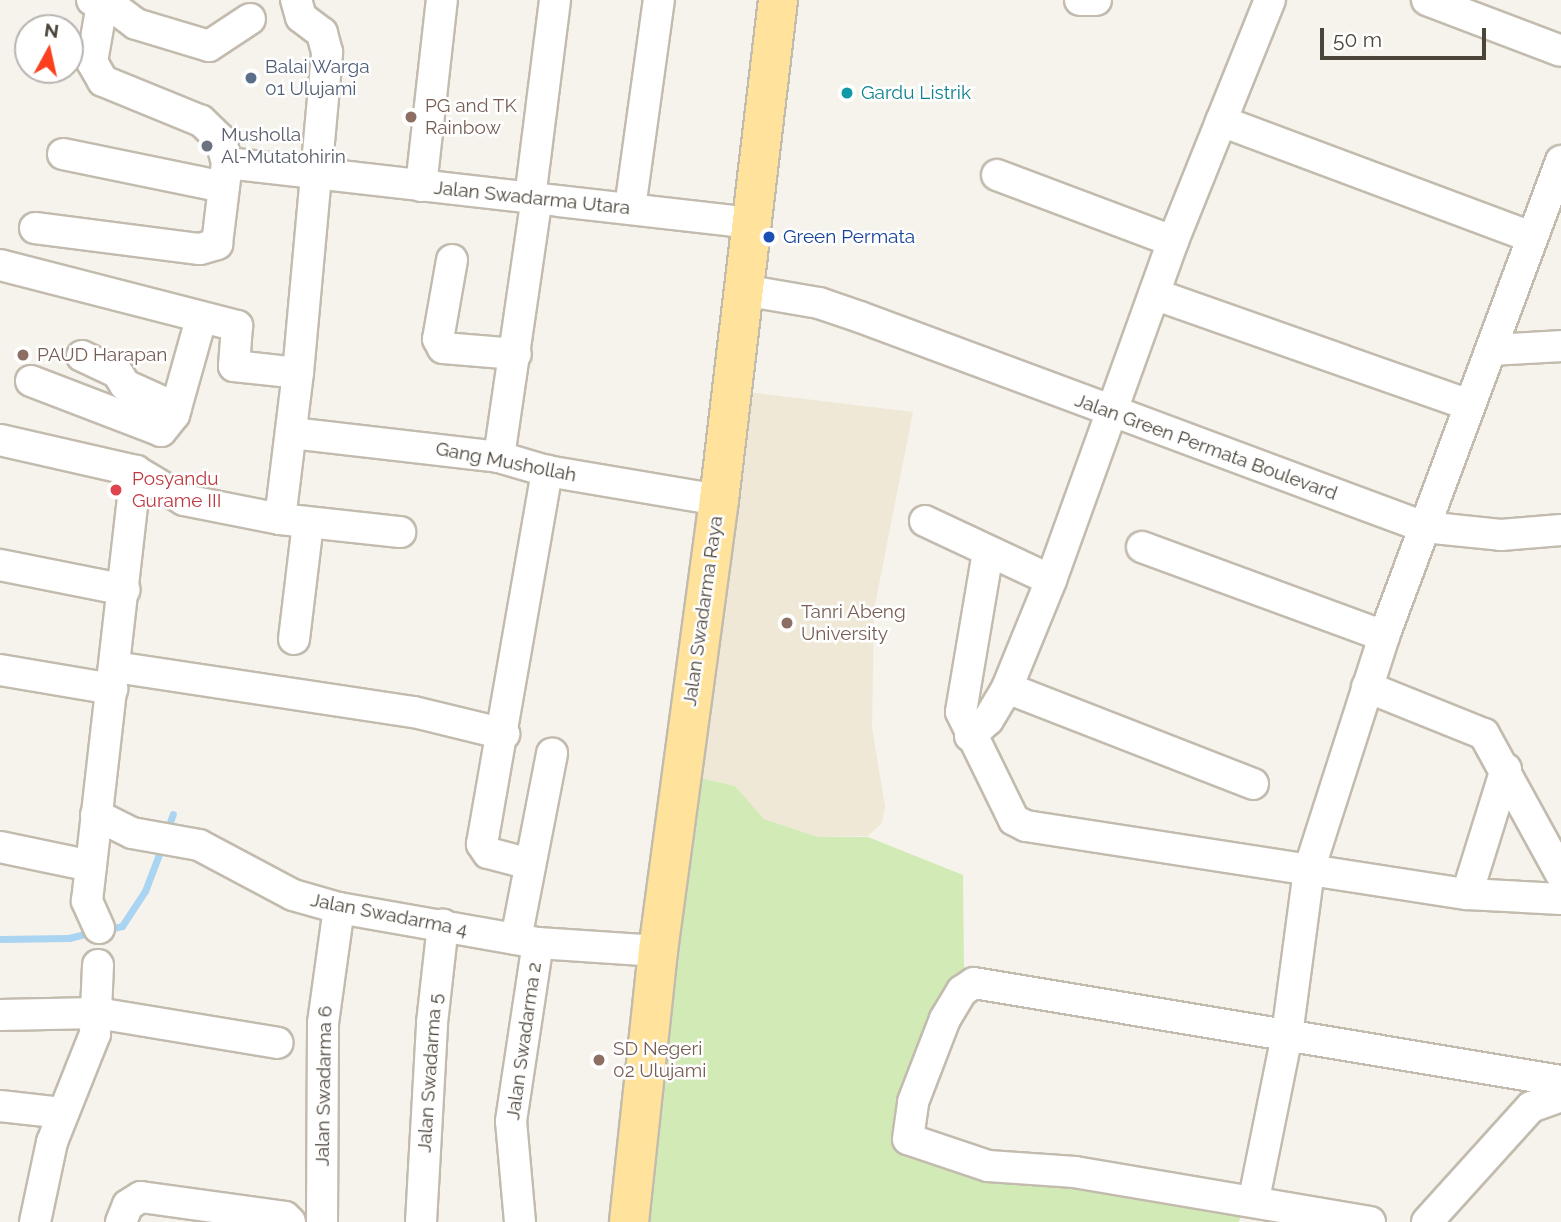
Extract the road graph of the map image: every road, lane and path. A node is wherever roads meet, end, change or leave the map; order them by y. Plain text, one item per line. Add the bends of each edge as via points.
1 (296, 0) edge
2 (442, 0) edge
3 (555, 0) edge
4 (659, 0) edge
5 (778, 0) edge
6 (1080, 0) edge
7 (1096, 0) edge
8 (1270, 0) edge
9 (1427, 0) edge
10 (97, 2) edge
11 (250, 19) dead end
12 (1561, 51) edge
13 (1221, 121) junction
14 (64, 154) dead end
15 (1561, 161) edge
16 (226, 175) junction
17 (997, 175) dead end
18 (313, 176) junction
19 (421, 186) junction
20 (534, 198) junction
21 (630, 208) junction
22 (751, 223) junction
23 (35, 228) dead end
24 (1532, 237) junction
25 (1173, 241) junction
26 (452, 260) dead end
27 (0, 265) edge
28 (1154, 294) junction
29 (742, 297) junction
30 (201, 319) junction
31 (1561, 346) edge
32 (1492, 350) junction
33 (516, 355) junction
34 (82, 356) dead end
35 (298, 373) junction
36 (31, 381) dead end
37 (1469, 405) junction
38 (176, 408) junction
39 (1110, 412) junction
40 (292, 433) junction
41 (0, 440) edge
42 (499, 457) junction
43 (136, 471) junction
44 (547, 471) junction
45 (719, 500) junction
46 (294, 521) junction
47 (925, 521) dead end
48 (1424, 527) junction
49 (1561, 530) edge
50 (400, 532) dead end
51 (1142, 547) dead end
52 (988, 552) junction
53 (0, 565) edge
54 (1051, 580) junction
55 (125, 590) junction
56 (1384, 636) junction
57 (295, 639) dead end
58 (0, 670) edge
59 (114, 678) junction
60 (1367, 687) junction
61 (1007, 688) junction
62 (503, 734) junction
63 (970, 736) junction
64 (552, 753) dead end
65 (1506, 769) junction
66 (1253, 784) dead end
67 (96, 815) junction
68 (0, 847) edge
69 (530, 864) junction
70 (91, 866) junction
71 (1309, 870) junction
72 (1561, 874) edge
73 (1466, 894) junction
74 (1561, 899) edge
75 (339, 908) junction
76 (443, 925) junction
77 (99, 928) dead end
78 (527, 941) junction
79 (658, 951) junction
80 (98, 965) dead end
81 (97, 1013) junction
82 (0, 1015) edge
83 (1287, 1035) junction
84 (278, 1043) dead end
85 (1558, 1086) edge
86 (0, 1106) edge
87 (62, 1113) junction
88 (1254, 1199) junction
89 (35, 1222) edge
90 (121, 1222) edge
91 (290, 1222) edge
92 (322, 1222) edge
93 (421, 1222) edge
94 (520, 1222) edge
95 (629, 1222) edge
96 (1370, 1222) edge
97 (1426, 1222) edge

1 - 18 street via 301,16 322,33 327,52
2 - 19 street
3 - 20 street
4 - 21 street
5 - 22 main road, Jalan Swadarma Raya
6 - 7 street
8 - 13 street
9 - 12 street
10 - 11 street via 136,24 209,46
10 - 16 street via 92,62 97,74 103,81 201,121 221,140
13 - 24 street
13 - 25 street
14 - 16 street, Jalan Swadarma Utara
15 - 24 street
16 - 18 street, Jalan Swadarma Utara
16 - 23 street via 214,248
17 - 25 street
18 - 19 street, Jalan Swadarma Utara
18 - 35 street
19 - 20 street, Jalan Swadarma Utara
20 - 21 street, Jalan Swadarma Utara
20 - 33 street
21 - 22 street, Jalan Swadarma Utara
22 - 29 main road, Jalan Swadarma Raya
24 - 32 street
25 - 28 street
26 - 33 street via 438,339 443,348
27 - 30 street
28 - 37 street
28 - 39 street
29 - 39 street, Jalan Green Permata Boulevard via 860,317
29 - 45 main road, Jalan Swadarma Raya
30 - 35 street via 237,326 234,366
30 - 38 street
31 - 32 street
32 - 37 street
33 - 42 street
34 - 38 street via 117,372 125,385
35 - 40 street
36 - 38 street via 159,431
37 - 48 street
39 - 48 street, Jalan Green Permata Boulevard
39 - 54 street
40 - 42 street, Gang Mushollah
40 - 46 street
41 - 43 street
42 - 44 street, Gang Mushollah
43 - 46 street via 184,500
43 - 55 street
44 - 45 street, Gang Mushollah
44 - 62 street
45 - 79 main road, Jalan Swadarma Raya
46 - 50 street
46 - 57 street
47 - 52 street
48 - 49 street, Jalan Green Permata Boulevard via 1488,534
48 - 56 street
51 - 56 street
52 - 54 street
52 - 63 street via 960,696
53 - 55 street
54 - 61 street
55 - 59 street
56 - 60 street
58 - 59 street
59 - 62 street via 414,712
59 - 67 street
60 - 65 street via 1484,734
60 - 71 street
61 - 63 street via 988,720
61 - 66 street
62 - 69 street via 482,849
63 - 71 street via 1009,815 1026,826
64 - 69 street, Jalan Swadarma 2
65 - 72 street
65 - 73 street
67 - 70 street
67 - 75 street, Jalan Swadarma 4 via 132,833 199,845 293,895
68 - 70 street
69 - 78 street, Jalan Swadarma 2
70 - 77 street via 87,901
71 - 73 street
71 - 83 street
73 - 74 street
75 - 76 street, Jalan Swadarma 4
75 - 92 street, Jalan Swadarma 6 via 323,1023
76 - 78 street, Jalan Swadarma 4
76 - 93 street, Jalan Swadarma 5 via 432,1024
78 - 79 street, Jalan Swadarma 4
78 - 94 street, Jalan Swadarma 2 via 511,1121
79 - 95 main road, Jalan Swadarma Raya
80 - 81 street
81 - 82 street
81 - 84 street
81 - 87 street via 92,1047
83 - 85 street
83 - 88 street
83 - 88 street via 974,983 962,991 945,1019 913,1102 908,1139 988,1166 1075,1172
85 - 97 street via 1531,1107
86 - 87 street
87 - 89 street
88 - 96 street
90 - 91 street via 128,1205 141,1197 285,1217

